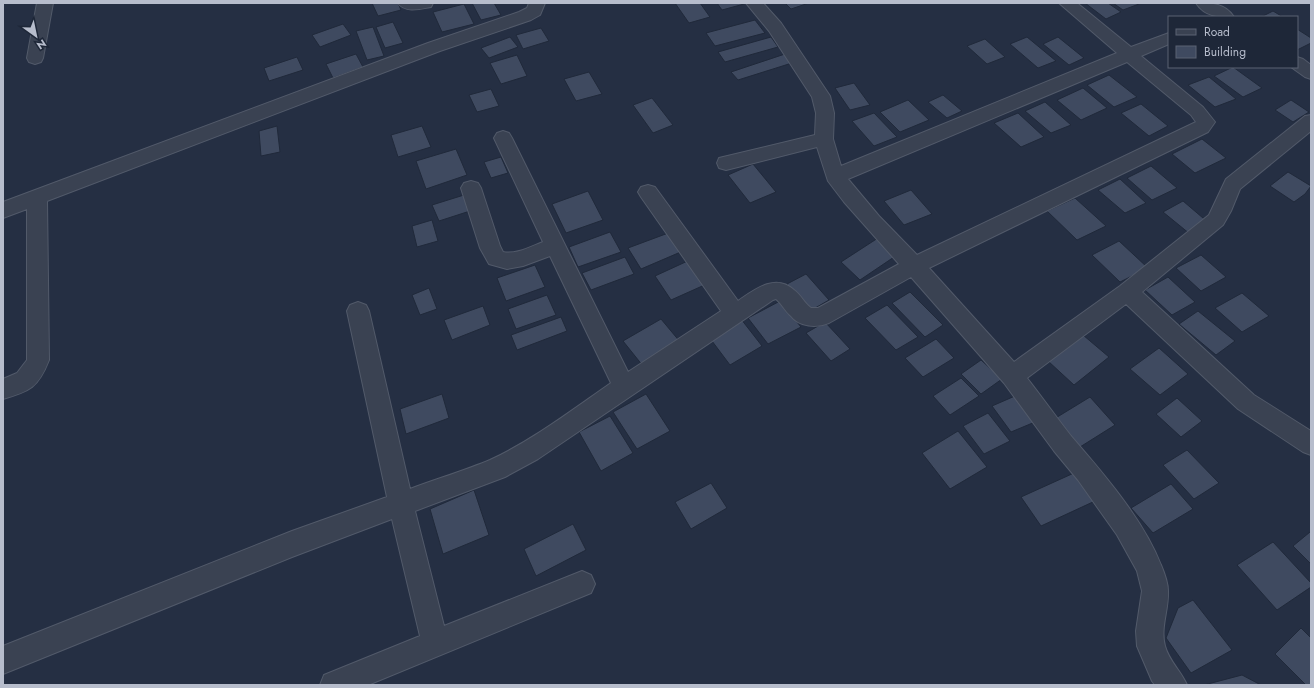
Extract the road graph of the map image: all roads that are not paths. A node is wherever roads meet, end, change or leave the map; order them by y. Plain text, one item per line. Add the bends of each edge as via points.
1 (45, 3) edge
2 (406, 3) edge
3 (425, 3) edge
4 (537, 3) edge
5 (754, 3) edge
6 (1068, 3) edge
7 (1204, 3) edge
8 (1222, 16) edge
9 (1168, 38) edge
10 (1131, 56) junction
11 (35, 58) dead end
12 (1298, 64) edge
13 (1311, 72) edge
14 (1311, 121) edge
15 (503, 138) dead end
16 (824, 139) junction
17 (726, 162) dead end
18 (835, 176) junction
19 (471, 188) dead end
20 (648, 192) dead end
21 (37, 197) junction
22 (3, 210) edge
23 (555, 246) junction
24 (914, 266) junction
25 (1127, 292) junction
26 (358, 310) dead end
27 (735, 314) junction
28 (1012, 376) junction
29 (624, 387) junction
30 (3, 390) edge
31 (1311, 444) edge
32 (401, 504) junction
33 (582, 584) dead end
34 (435, 644) junction
35 (3, 660) edge
36 (334, 685) edge
37 (1173, 685) edge

1 - 11 street
2 - 3 street
4 - 21 street via 534,11 525,16 426,49
5 - 16 street via 775,27 821,96 825,113
6 - 10 street
7 - 8 street
9 - 10 street
10 - 18 street
10 - 24 street via 1197,111 1206,122 1202,127
12 - 13 street
14 - 25 street via 1233,184 1216,220
15 - 23 street
16 - 17 street
16 - 18 street
18 - 24 street
19 - 23 street via 490,248 496,258 507,261 523,258
20 - 27 street
21 - 22 street
21 - 30 street via 38,360 33,373 20,384
23 - 29 street
24 - 27 street via 821,317 804,316 785,294 777,291 768,292
24 - 28 street
25 - 28 street
25 - 31 street via 1246,402
26 - 32 street
27 - 29 street
28 - 37 street via 1126,526 1149,567 1155,591 1150,631 1151,646 1162,671
29 - 32 street via 521,457 496,469
32 - 34 street
32 - 35 street via 292,544
33 - 34 street
34 - 36 street

